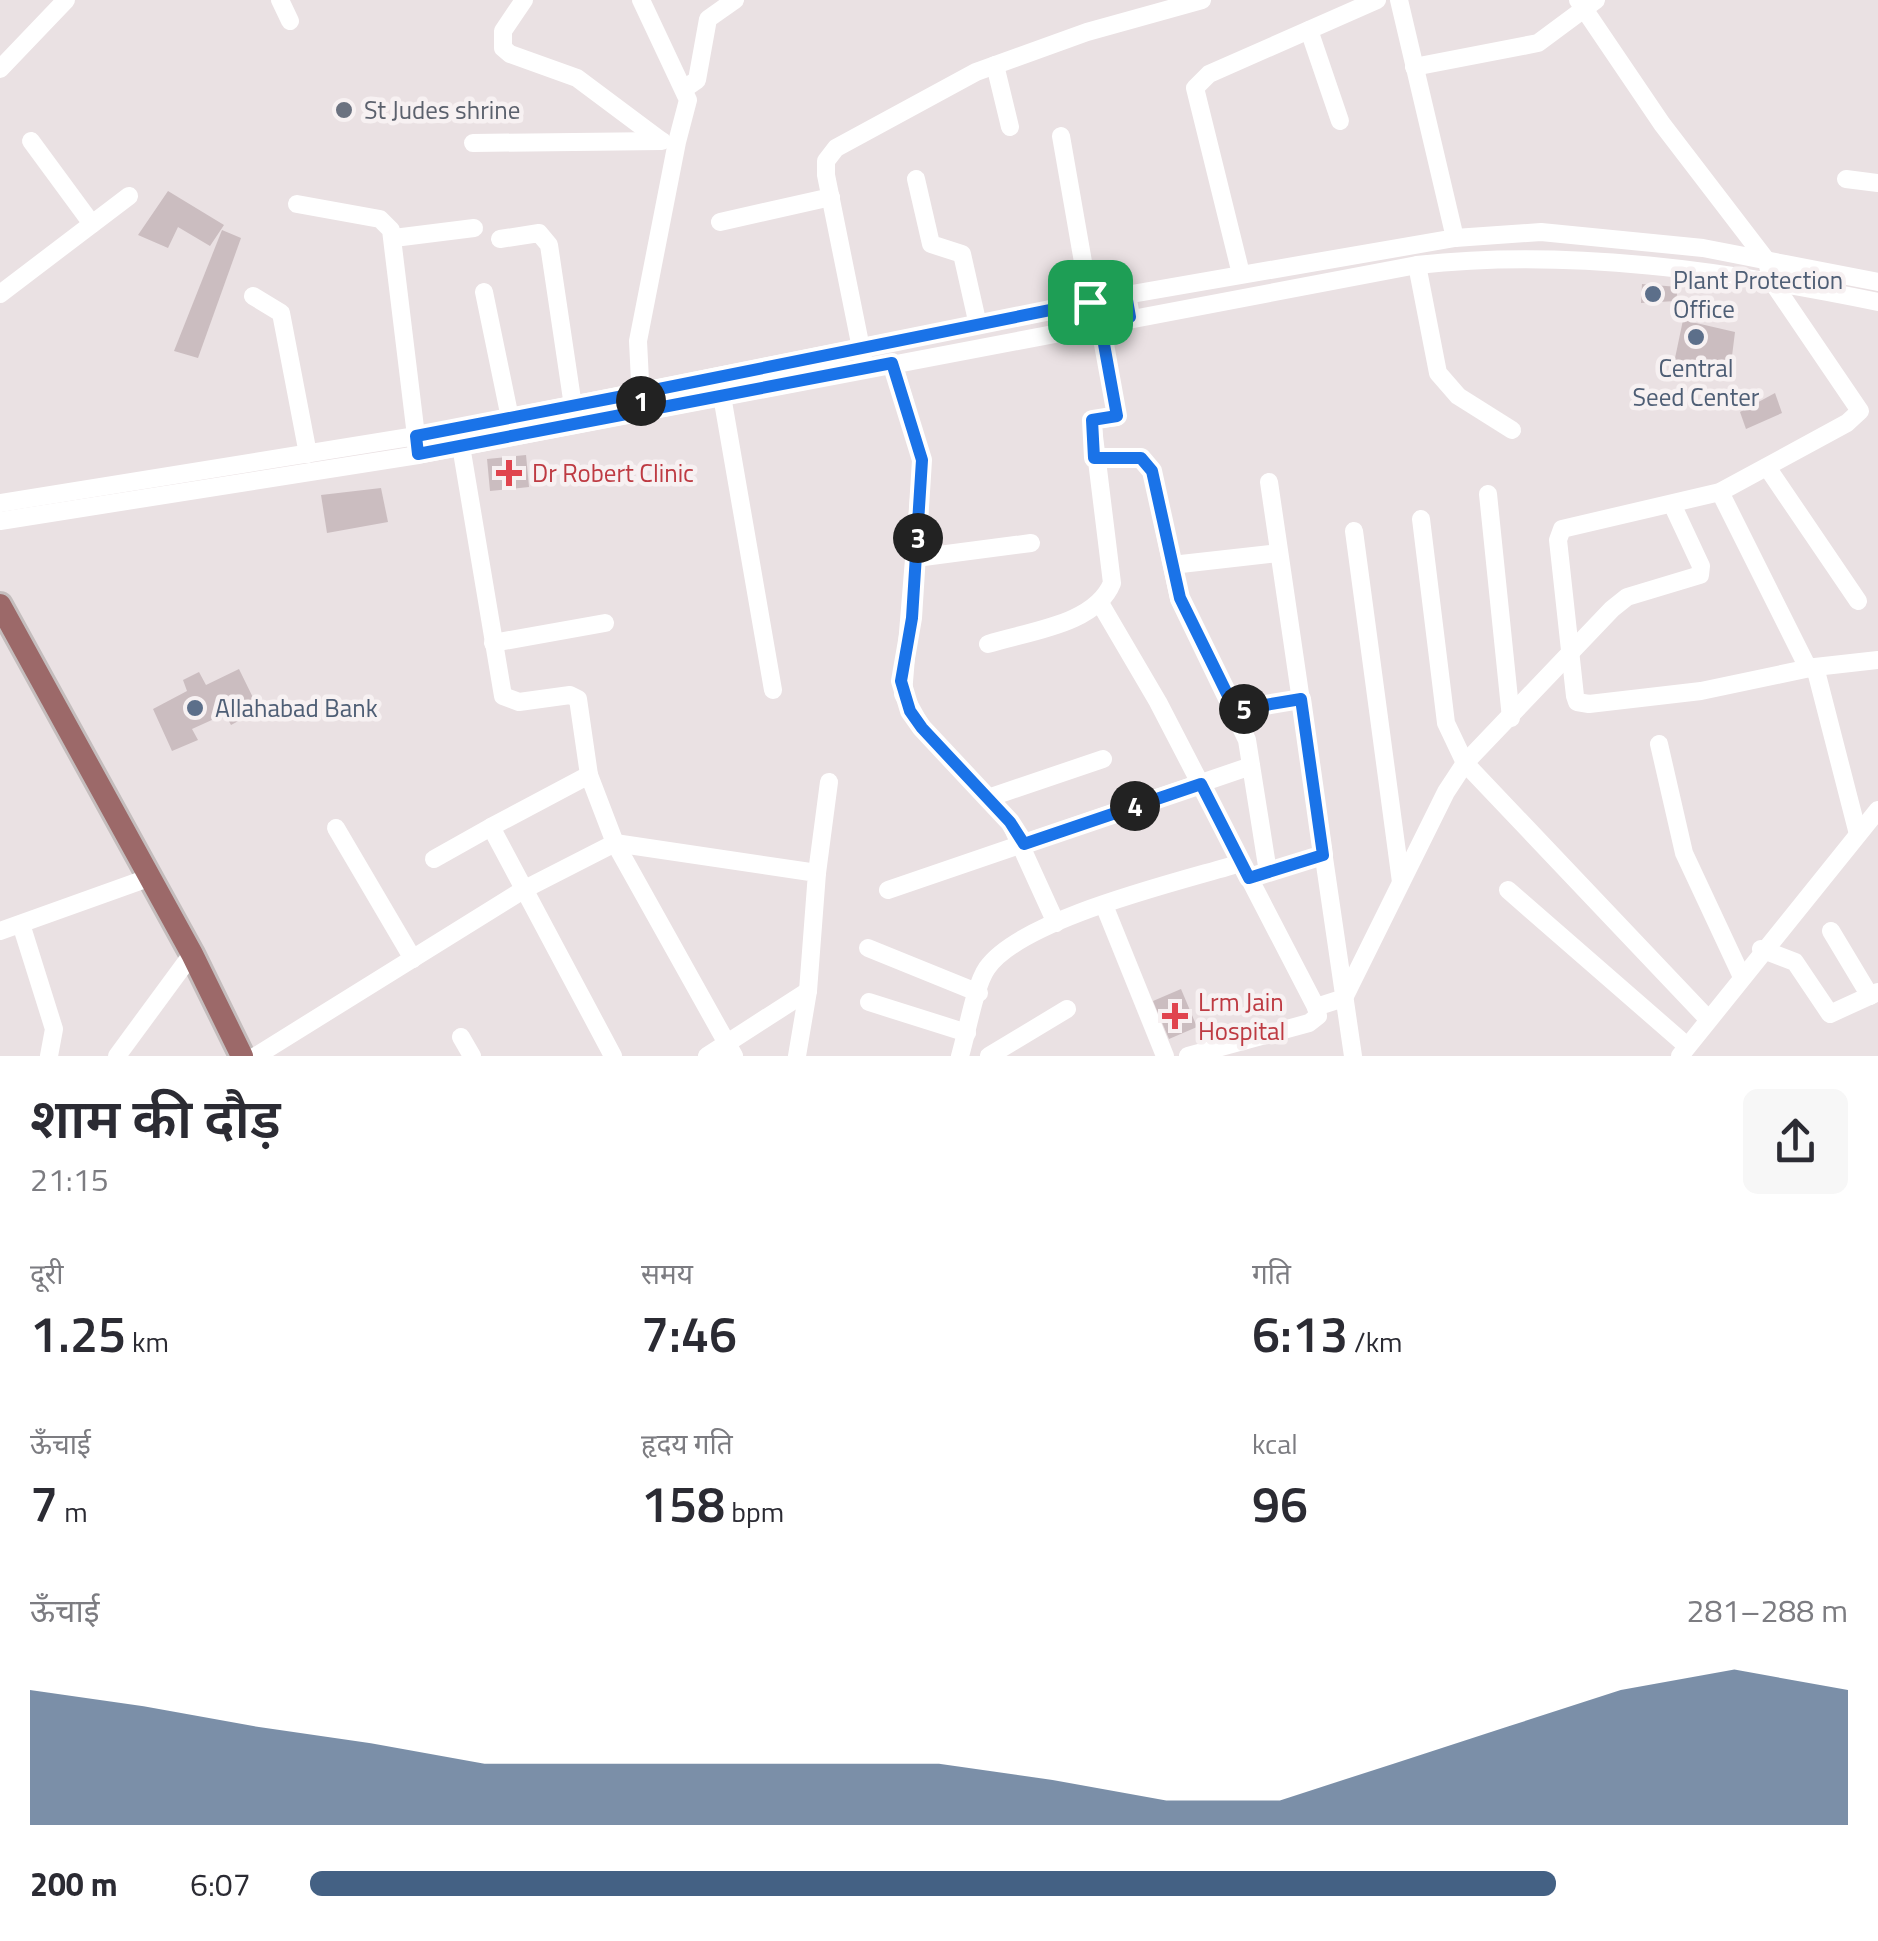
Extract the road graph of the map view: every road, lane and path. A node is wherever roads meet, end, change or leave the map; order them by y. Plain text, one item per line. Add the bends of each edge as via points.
1 (66, 0) edge
2 (280, 0) edge
3 (524, 0) edge
4 (641, 0) edge
5 (735, 0) edge
6 (1202, 0) edge
7 (1377, 0) edge
8 (1400, 0) edge
9 (1586, 4) edge
10 (290, 21) dead end
11 (1309, 30) junction
12 (995, 65) junction
13 (1414, 67) junction
14 (0, 69) edge
15 (684, 89) junction
16 (1340, 122) dead end
17 (1010, 127) dead end
18 (1060, 136) dead end
19 (30, 141) dead end
20 (668, 141) junction
21 (472, 143) dead end
22 (1846, 178) dead end
23 (916, 180) dead end
24 (1878, 183) edge
25 (130, 196) dead end
26 (830, 198) junction
27 (297, 204) dead end
28 (720, 222) dead end
29 (92, 224) junction
30 (474, 228) dead end
31 (394, 238) junction
32 (1455, 238) junction
33 (500, 239) dead end
34 (1767, 261) junction
35 (1293, 264) junction
36 (1417, 265) junction
37 (1241, 274) junction
38 (1771, 280) junction
39 (1878, 282) edge
40 (1298, 288) junction
41 (484, 292) dead end
42 (0, 294) edge
43 (1126, 294) junction
44 (253, 296) dead end
45 (1090, 302) junction
46 (1878, 302) edge
47 (1130, 317) junction
48 (1100, 322) junction
49 (978, 325) junction
50 (861, 348) junction
51 (892, 363) junction
52 (865, 368) junction
53 (722, 396) junction
54 (641, 402) junction
55 (573, 406) junction
56 (510, 418) junction
57 (1512, 430) dead end
58 (417, 445) junction
59 (461, 446) junction
60 (308, 454) junction
61 (1094, 458) junction
62 (1767, 467) junction
63 (1269, 482) dead end
64 (1720, 492) junction
65 (1488, 494) dead end
66 (0, 503) edge
67 (1672, 504) junction
68 (1421, 519) dead end
69 (0, 521) edge
70 (1354, 530) dead end
71 (1031, 543) dead end
72 (1279, 554) junction
73 (916, 558) junction
74 (1172, 565) junction
75 (1858, 601) dead end
76 (1100, 602) junction
77 (0, 605) edge
78 (605, 623) dead end
79 (493, 642) junction
80 (988, 644) dead end
81 (1572, 651) junction
82 (1878, 660) edge
83 (1811, 667) junction
84 (773, 690) dead end
85 (1301, 699) junction
86 (1235, 710) junction
87 (1511, 718) junction
88 (1658, 744) dead end
89 (1104, 759) dead end
90 (1465, 764) junction
91 (1252, 766) junction
92 (589, 774) junction
93 (829, 782) dead end
94 (1201, 784) junction
95 (988, 798) junction
96 (1878, 810) edge
97 (490, 827) junction
98 (336, 828) dead end
99 (1858, 834) junction
100 (615, 843) junction
101 (1024, 844) junction
102 (1323, 855) junction
103 (434, 859) dead end
104 (1245, 870) junction
105 (1268, 872) junction
106 (817, 874) junction
107 (150, 877) junction
108 (1401, 883) junction
109 (523, 890) junction
110 (888, 890) dead end
111 (1508, 890) dead end
112 (1104, 905) junction
113 (1056, 923) junction
114 (21, 924) junction
115 (1831, 930) dead end
116 (0, 931) edge
117 (868, 948) dead end
118 (1761, 950) junction
119 (192, 954) junction
120 (412, 959) junction
121 (1741, 975) junction
122 (808, 991) junction
123 (979, 992) junction
124 (1874, 994) edge
125 (1344, 998) junction
126 (869, 1002) dead end
127 (1316, 1007) junction
128 (1067, 1009) dead end
129 (1708, 1018) junction
130 (967, 1033) junction
131 (461, 1037) dead end
132 (730, 1050) edge
133 (1683, 1051) edge
134 (49, 1056) edge
135 (117, 1056) edge
136 (242, 1056) edge
137 (256, 1056) edge
138 (472, 1056) edge
139 (613, 1056) edge
140 (707, 1056) edge
141 (797, 1056) edge
142 (960, 1056) edge
143 (990, 1056) edge
144 (1165, 1056) edge
145 (1188, 1056) edge
146 (1353, 1056) edge

1 - 14 street
2 - 10 street
3 - 20 street via 503,32 503,48 578,78
4 - 15 street
5 - 15 street via 708,19 697,80
6 - 12 street
7 - 11 street
8 - 13 street
9 - 13 street via 1538,43
9 - 34 street via 1662,124
11 - 16 street
11 - 37 street via 1209,74 1195,88
12 - 17 street
12 - 26 street via 836,148 826,161
13 - 32 street
15 - 20 street via 688,111
18 - 45 street
19 - 29 street
20 - 21 street
20 - 54 street via 638,341
22 - 24 street
23 - 49 street via 931,244 962,254
25 - 29 street
26 - 28 street
26 - 50 street
27 - 31 street via 380,219
29 - 42 street
30 - 31 street
31 - 58 street
32 - 34 street via 1541,232
32 - 35 street
33 - 55 street via 539,233 549,245
34 - 38 street
34 - 39 street
35 - 37 street
35 - 40 street
36 - 38 street via 1542,257
36 - 40 street
36 - 57 street via 1438,374 1458,396
37 - 43 street
38 - 46 street
38 - 62 street via 1860,411
40 - 47 street
41 - 56 street
43 - 45 street
43 - 47 street
44 - 60 street via 280,313
45 - 49 street
47 - 48 street
48 - 51 street
48 - 61 street via 1117,416 1092,420
49 - 50 street
50 - 52 street
50 - 54 street
51 - 52 street
51 - 73 street via 922,460
52 - 53 street
53 - 54 street
53 - 84 street
54 - 55 street
54 - 59 street
55 - 56 street
56 - 58 street
58 - 59 street
58 - 60 street
58 - 69 street
59 - 79 street
60 - 66 street
61 - 74 street via 1147,462
61 - 76 street via 1112,582
62 - 64 street
62 - 75 street
63 - 72 street
64 - 67 street
64 - 83 street
65 - 87 street
67 - 81 street via 1700,575 1627,597
67 - 81 street via 1562,529
68 - 90 street via 1446,723
70 - 108 street
71 - 73 street
72 - 74 street
72 - 85 street
73 - 95 street via 903,694 922,728
74 - 86 street via 1190,623
76 - 80 street via 1083,614
76 - 94 street
77 - 107 main road
78 - 79 street
79 - 92 street via 509,700 578,699
81 - 83 street via 1575,696 1582,704 1701,691
81 - 87 street
82 - 83 street
83 - 99 street
85 - 86 street
85 - 102 street
86 - 91 street
87 - 90 street
88 - 121 street via 1684,853
89 - 95 street
90 - 108 street
90 - 129 street
91 - 94 street
91 - 105 street
92 - 97 street
92 - 100 street
93 - 106 street
94 - 101 street
94 - 104 street
95 - 101 street
96 - 99 street
97 - 103 street
97 - 109 street
98 - 120 street
99 - 118 street
100 - 106 street
100 - 109 street
100 - 132 street
101 - 110 street
101 - 113 street
102 - 105 street
102 - 125 street
104 - 105 street
104 - 112 street
104 - 127 street
106 - 122 street
107 - 114 street
107 - 119 main road
108 - 125 street
109 - 120 street
109 - 139 street
111 - 133 street
112 - 113 street
112 - 144 street
113 - 123 street via 986,968
114 - 116 street
114 - 134 street via 54,1028
115 - 124 street
117 - 123 street
118 - 121 street
118 - 124 street via 1796,962 1830,1014
119 - 135 street
119 - 136 main road
120 - 137 street
121 - 129 street
122 - 132 street
122 - 141 street
123 - 130 street
125 - 127 street
125 - 146 street
126 - 130 street
127 - 145 street via 1318,1016 1309,1023
128 - 143 street
129 - 133 street
130 - 142 street
131 - 138 street
132 - 140 street

